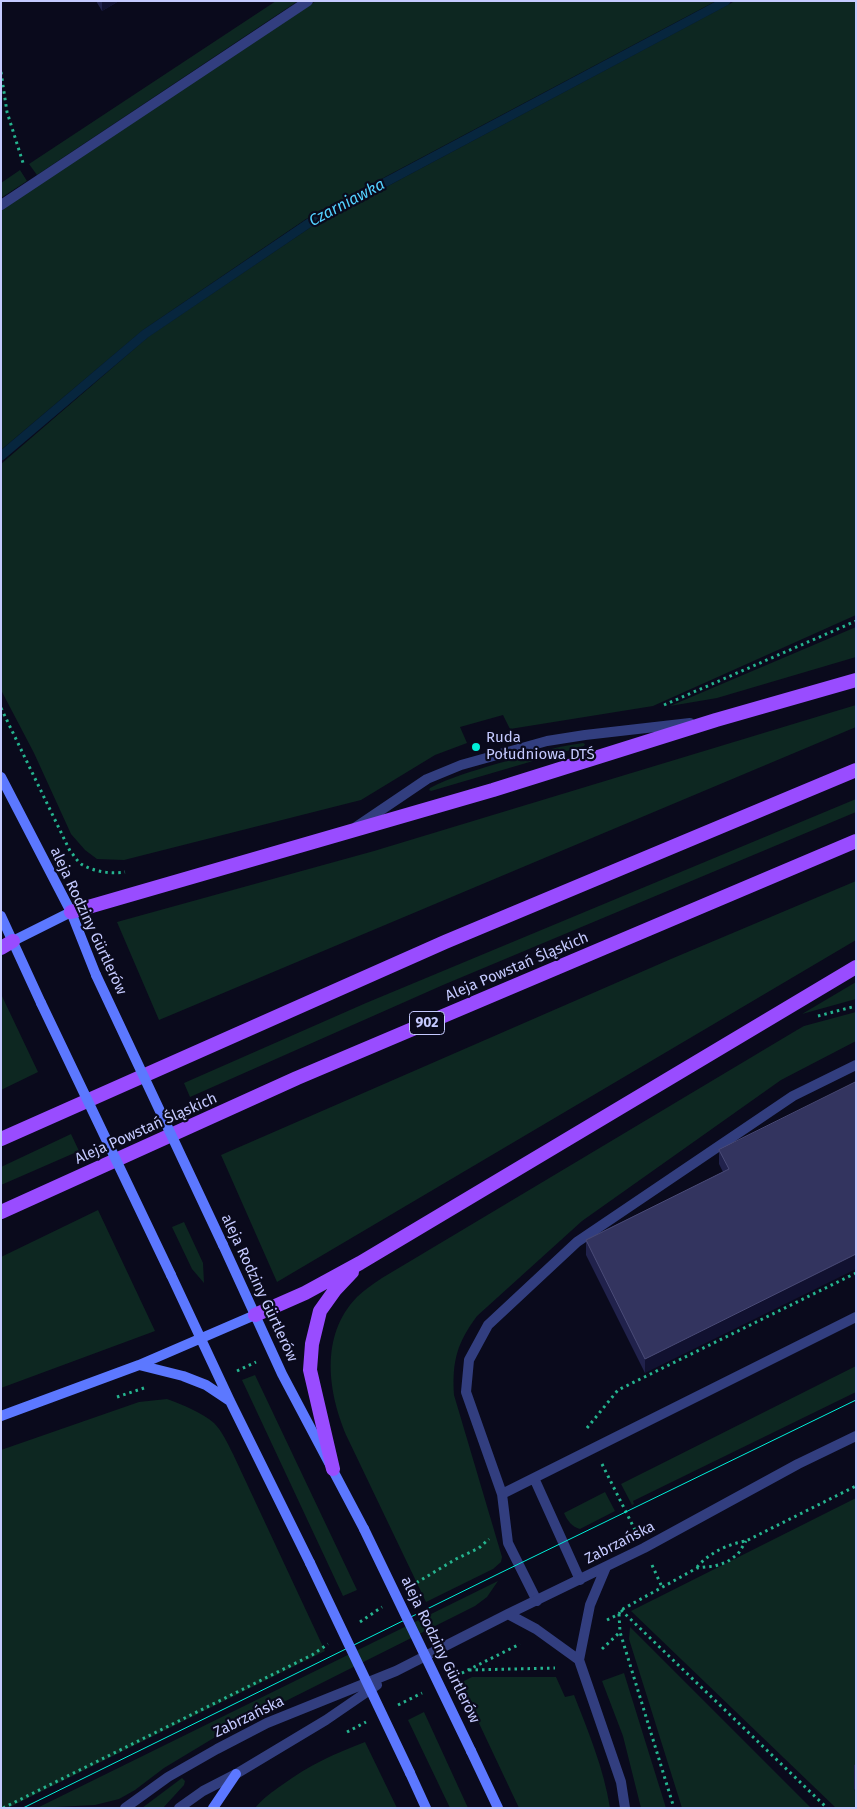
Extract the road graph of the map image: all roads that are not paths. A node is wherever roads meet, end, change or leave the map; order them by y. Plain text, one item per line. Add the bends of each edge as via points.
1 (308, 1) edge
2 (1, 205) edge
3 (856, 680) edge
4 (716, 720) junction
5 (856, 770) edge
6 (1, 777) edge
7 (350, 831) junction
8 (856, 841) edge
9 (71, 912) junction
10 (1, 916) edge
11 (7, 944) edge
12 (856, 967) edge
13 (856, 1065) edge
14 (1, 1139) edge
15 (1, 1212) edge
16 (360, 1263) junction
17 (255, 1315) junction
18 (856, 1317) edge
19 (200, 1339) junction
20 (139, 1365) junction
21 (230, 1401) junction
22 (1, 1416) edge
23 (856, 1436) edge
24 (333, 1469) junction
25 (534, 1478) junction
26 (502, 1494) junction
27 (606, 1567) junction
28 (580, 1580) junction
29 (537, 1601) junction
30 (508, 1614) junction
31 (578, 1660) junction
32 (396, 1671) junction
33 (236, 1774) junction
34 (124, 1808) edge
35 (179, 1808) edge
36 (212, 1808) edge
37 (426, 1808) edge
38 (498, 1808) edge
39 (625, 1808) edge

1 - 2 street
3 - 4 main road
4 - 7 main road
4 - 7 street via 563,738 461,765 427,779
5 - 14 main road via 445,942
6 - 9 main road, aleja Rodziny Gürtlerów
7 - 9 main road
8 - 15 main road, Aleja Powstań Śląskich / 902 via 298,1078
9 - 11 main road
9 - 17 main road, aleja Rodziny Gürtlerów, bridge via 96,975
10 - 11 main road
11 - 19 main road, bridge via 41,1003
12 - 16 main road
13 - 26 street via 793,1096 577,1242 488,1325 469,1360 466,1392
16 - 17 main road
16 - 24 main road via 334,1290 320,1311 312,1344 310,1370
17 - 19 main road
17 - 24 main road, aleja Rodziny Gürtlerów via 282,1374
18 - 25 street
19 - 20 main road
19 - 21 main road
20 - 21 main road via 206,1385
20 - 22 main road
21 - 37 main road, bridge
23 - 27 street, Zabrzańska
24 - 38 main road, aleja Rodziny Gürtlerów, bridge
25 - 26 street
25 - 28 street
26 - 29 street via 508,1544
27 - 28 street, Zabrzańska
27 - 31 street via 590,1605
28 - 29 street, Zabrzańska
29 - 30 street, Zabrzańska
30 - 31 street via 536,1629
30 - 32 street, Zabrzańska
31 - 39 street via 621,1782
32 - 33 street, Zabrzańska via 326,1720
32 - 34 street, Zabrzańska via 267,1723 168,1777
33 - 35 street, Zabrzańska
33 - 36 main road

